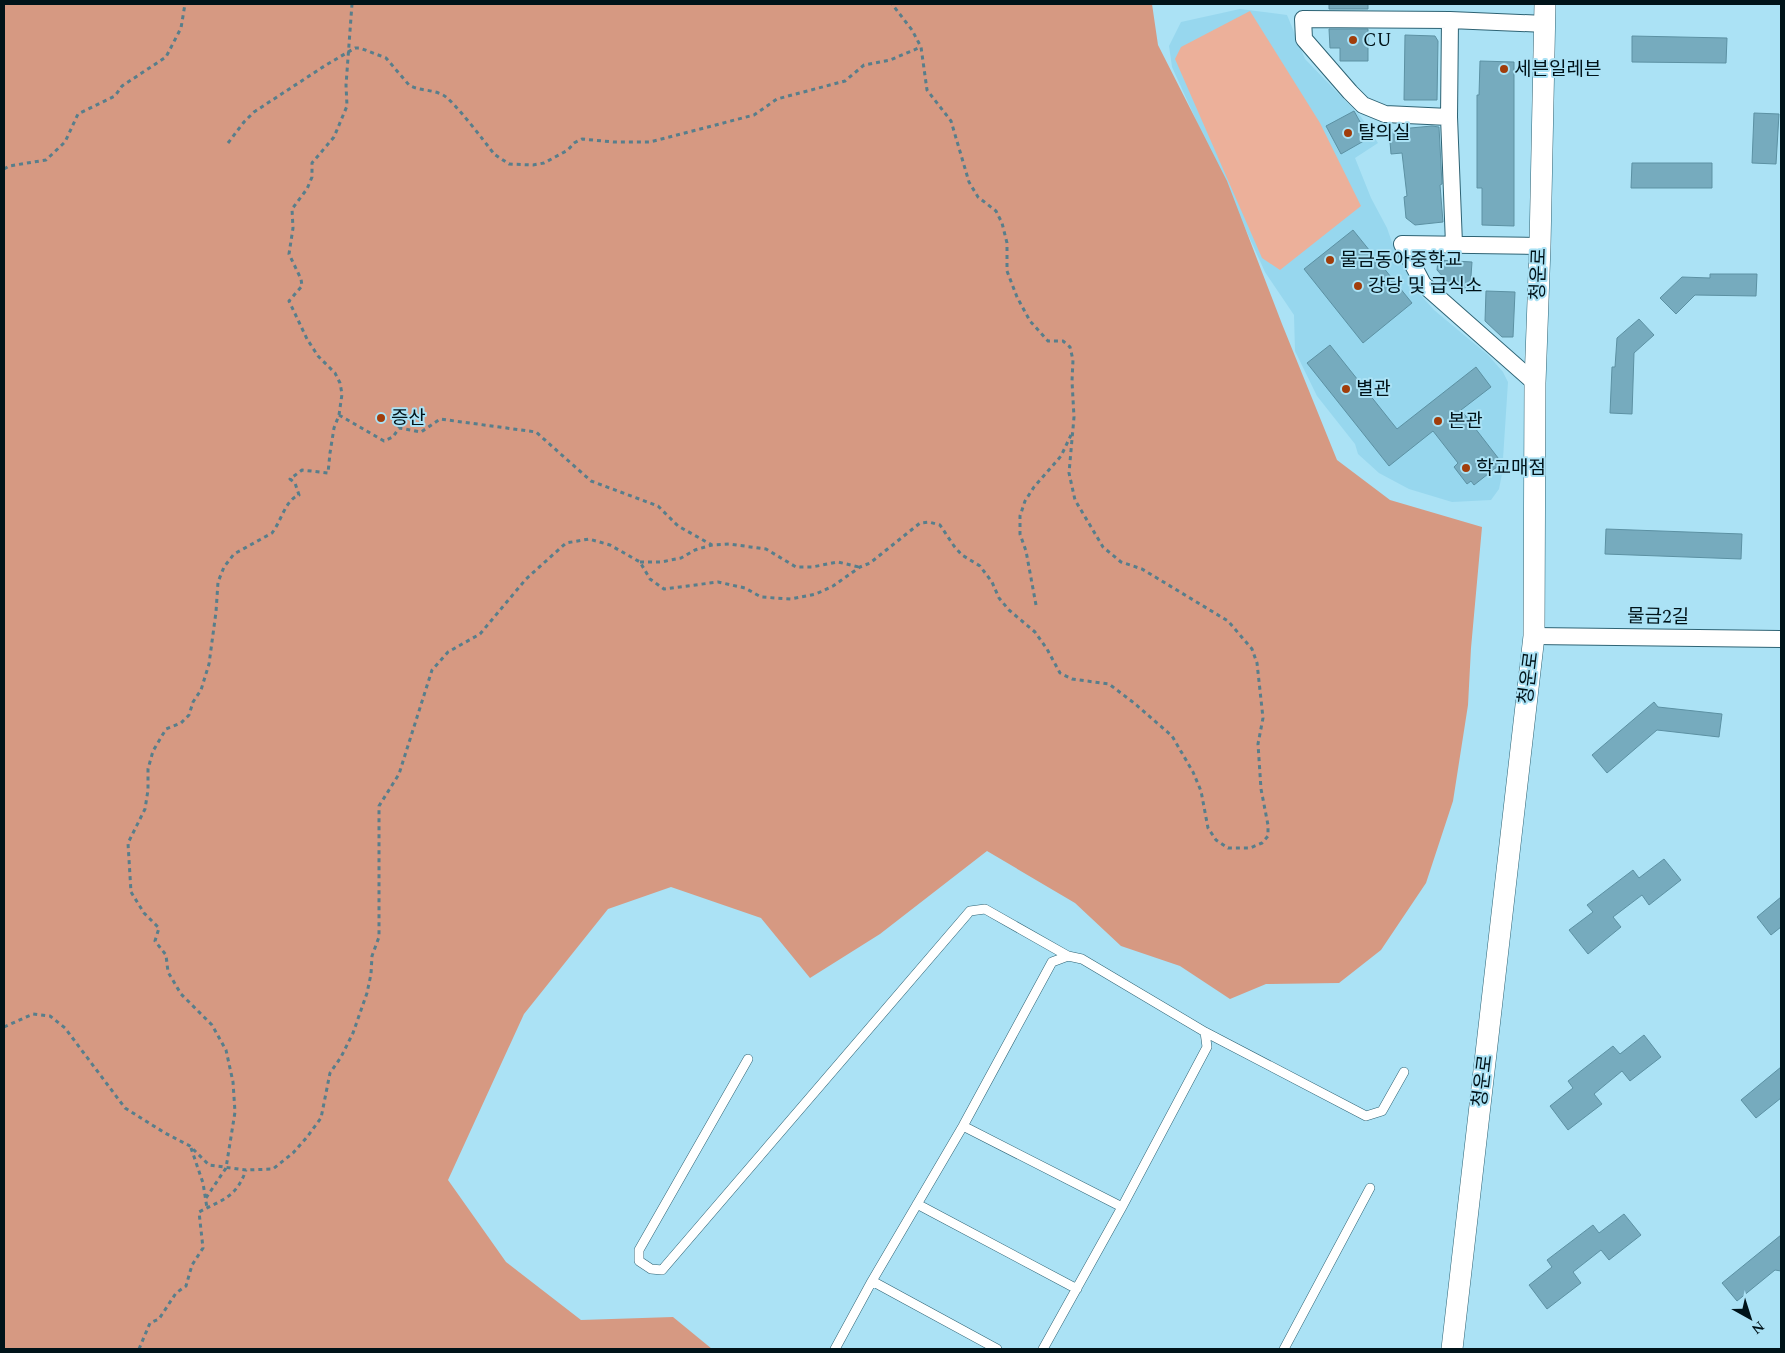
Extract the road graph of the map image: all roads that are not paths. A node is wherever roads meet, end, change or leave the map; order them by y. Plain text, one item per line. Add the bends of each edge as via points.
1 (1545, 14) edge
2 (1450, 20) junction
3 (1450, 117) junction
4 (1454, 244) junction
5 (1540, 246) junction
6 (1535, 383) junction
7 (1534, 636) junction
8 (1781, 639) edge
9 (1068, 956) junction
10 (1204, 1032) junction
11 (748, 1059) dead end
12 (1404, 1072) dead end
13 (963, 1126) junction
14 (1370, 1188) dead end
15 (917, 1204) junction
16 (1122, 1207) junction
17 (872, 1281) junction
18 (1077, 1288) junction
19 (978, 1339) junction
20 (835, 1349) edge
21 (981, 1349) edge
22 (997, 1349) edge
23 (1043, 1349) edge
24 (1284, 1349) edge
25 (1452, 1349) edge

1 - 2 street
1 - 5 street, 청운로
2 - 3 street
2 - 3 street via 1303,19 1304,39 1364,105 1385,114
3 - 4 street
4 - 5 street
4 - 6 street via 1402,244 1423,284
5 - 6 street, 청운로
6 - 7 street, 청운로
7 - 8 street, 물금2길
7 - 25 street, 청운로
9 - 10 lane via 1082,958
9 - 11 lane via 985,909 970,910 662,1270 651,1269 638,1261 639,1250
9 - 13 lane via 1052,962
10 - 12 lane via 1366,1116 1382,1111
10 - 16 lane via 1207,1047
13 - 15 lane
13 - 16 lane
14 - 24 lane
15 - 17 lane
15 - 18 lane
16 - 18 lane
17 - 19 lane
17 - 20 lane
18 - 23 lane
19 - 21 lane
19 - 22 lane

